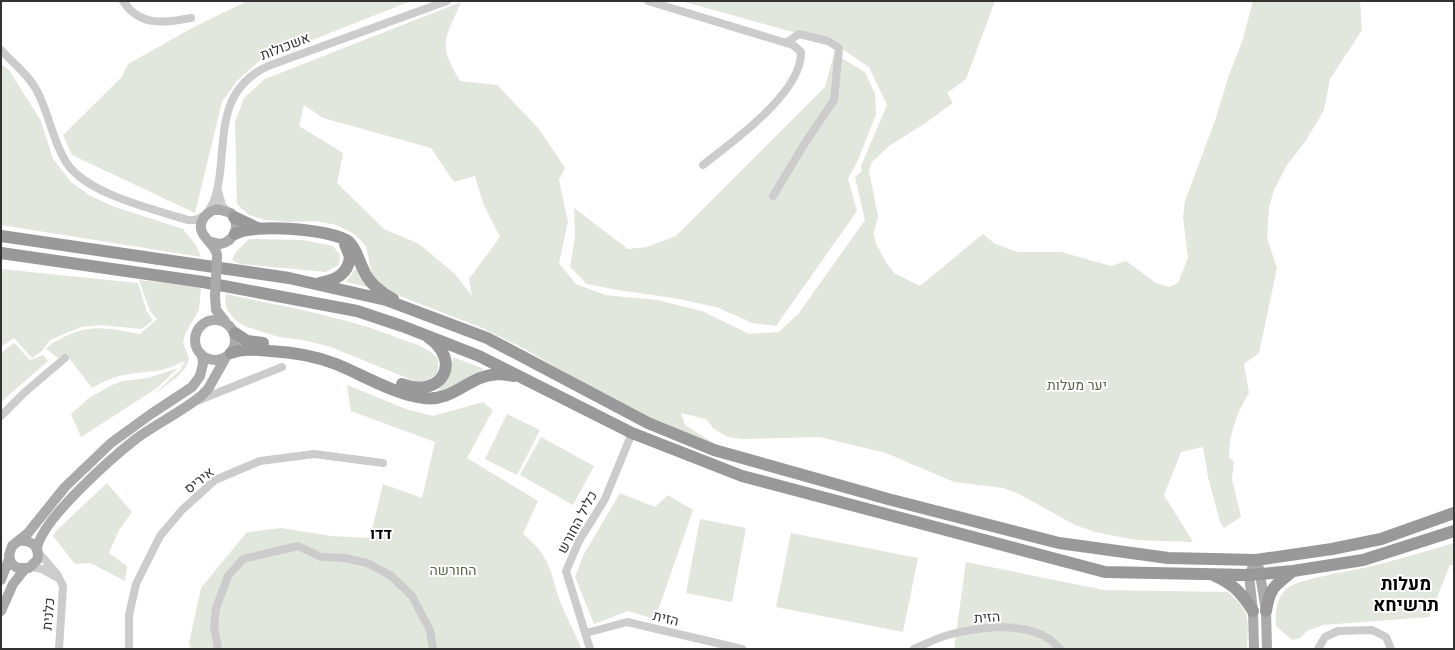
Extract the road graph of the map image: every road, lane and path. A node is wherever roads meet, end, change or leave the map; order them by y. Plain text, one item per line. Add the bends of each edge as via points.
1 (123, 1) edge
2 (447, 1) edge
3 (648, 1) edge
4 (192, 18) dead end
5 (786, 43) junction
6 (1, 50) edge
7 (703, 165) dead end
8 (218, 191) junction
9 (773, 196) dead end
10 (206, 214) junction
11 (230, 214) junction
12 (188, 220) junction
13 (262, 229) junction
14 (327, 233) junction
15 (1, 236) edge
16 (205, 237) junction
17 (230, 239) junction
18 (1, 253) edge
19 (217, 256) junction
20 (316, 283) junction
21 (215, 300) junction
22 (410, 308) junction
23 (225, 322) junction
24 (203, 323) junction
25 (235, 333) junction
26 (422, 333) junction
27 (202, 355) junction
28 (228, 355) junction
29 (65, 358) dead end
30 (282, 367) dead end
31 (216, 375) junction
32 (523, 377) junction
33 (230, 387) junction
34 (191, 404) junction
35 (1, 416) edge
36 (632, 433) junction
37 (382, 463) dead end
38 (1454, 513) edge
39 (1454, 531) edge
40 (18, 541) junction
41 (38, 551) junction
42 (9, 559) junction
43 (1256, 560) junction
44 (29, 568) junction
45 (1293, 571) junction
46 (1211, 574) junction
47 (1255, 575) junction
48 (1, 580) edge
49 (61, 581) junction
50 (1, 611) edge
51 (1253, 611) junction
52 (1266, 611) junction
53 (586, 633) junction
54 (59, 649) edge
55 (128, 649) edge
56 (218, 649) edge
57 (433, 649) edge
58 (590, 649) edge
59 (742, 649) edge
60 (914, 649) edge
61 (1060, 649) edge
62 (1254, 649) edge
63 (1267, 649) edge
64 (1318, 649) edge
65 (1391, 649) edge

1 - 4 street via 135,15 147,21 172,22
2 - 8 street, אשכולות via 268,66 252,76 237,90 230,103
3 - 5 street
5 - 7 street via 801,52 801,63 794,79 752,126
5 - 9 street via 799,34 828,41 839,48 834,100
6 - 12 street via 27,76 37,91 66,163 87,182 110,195
8 - 10 street, אשכולות via 212,207
8 - 11 street via 222,205
10 - 11 main road via 217,209
10 - 12 street via 195,220
10 - 16 main road via 201,224
11 - 13 highway via 250,226
11 - 17 main road via 237,229
12 - 16 street
13 - 14 highway
13 - 17 highway via 242,231
14 - 20 highway via 338,238 347,247 350,263 339,277
14 - 22 highway via 348,241 356,250 362,269 371,282 385,295
15 - 20 highway
16 - 17 main road via 220,244
16 - 19 main road via 214,247
17 - 19 main road
18 - 26 highway via 203,282 313,302 357,311
19 - 21 main road, bridge
20 - 22 highway
21 - 23 main road via 218,315
21 - 24 main road via 210,315
22 - 43 highway via 487,338 648,423 714,450 1059,543 1168,558
23 - 24 main road via 214,319
23 - 25 main road
24 - 27 main road via 195,339
25 - 26 highway via 247,341 302,347 328,354 403,385 420,389 435,384 442,378 446,366 439,348 433,340
25 - 28 main road via 236,340
26 - 32 highway
27 - 28 main road via 214,360
27 - 40 main road via 202,370 192,387 111,443 65,487 28,533
28 - 31 main road
28 - 32 highway via 250,349 300,354 336,364 410,395 431,399 448,396 489,375
29 - 35 street
30 - 33 street
31 - 33 street via 221,386
31 - 34 main road via 208,389
32 - 36 highway
33 - 34 street
34 - 41 main road via 138,438 98,472 47,527 38,545
36 - 46 highway via 742,476 1105,572
36 - 53 street, כליל החורש via 605,499 579,541 566,571
37 - 55 street, איריס via 314,454 260,461 215,480 182,510 160,536 136,584 129,615
38 - 43 highway via 1381,539
39 - 45 highway via 1363,560
40 - 41 main road via 32,543
40 - 42 main road via 10,550
41 - 44 main road via 37,560
41 - 49 street, כלנית
42 - 44 main road via 17,568
42 - 48 main road
43 - 47 main road
44 - 49 street, כלנית via 49,572
44 - 50 main road via 13,584
45 - 47 highway
45 - 52 highway via 1269,594
46 - 47 highway
46 - 51 highway via 1237,588
47 - 51 main road
47 - 52 main road
49 - 54 street, כלנית via 63,598
51 - 62 main road
52 - 63 main road
53 - 58 street, כליל החורש
53 - 59 street, הזית via 627,622
56 - 57 street via 214,626 216,608 228,576 243,559 298,546 321,557 345,558 367,563 390,575 412,596 430,630
60 - 61 street, הזית via 948,635 979,629 1012,628 1032,631 1049,639
64 - 65 street via 1326,637 1338,631 1359,630 1372,630 1386,637

